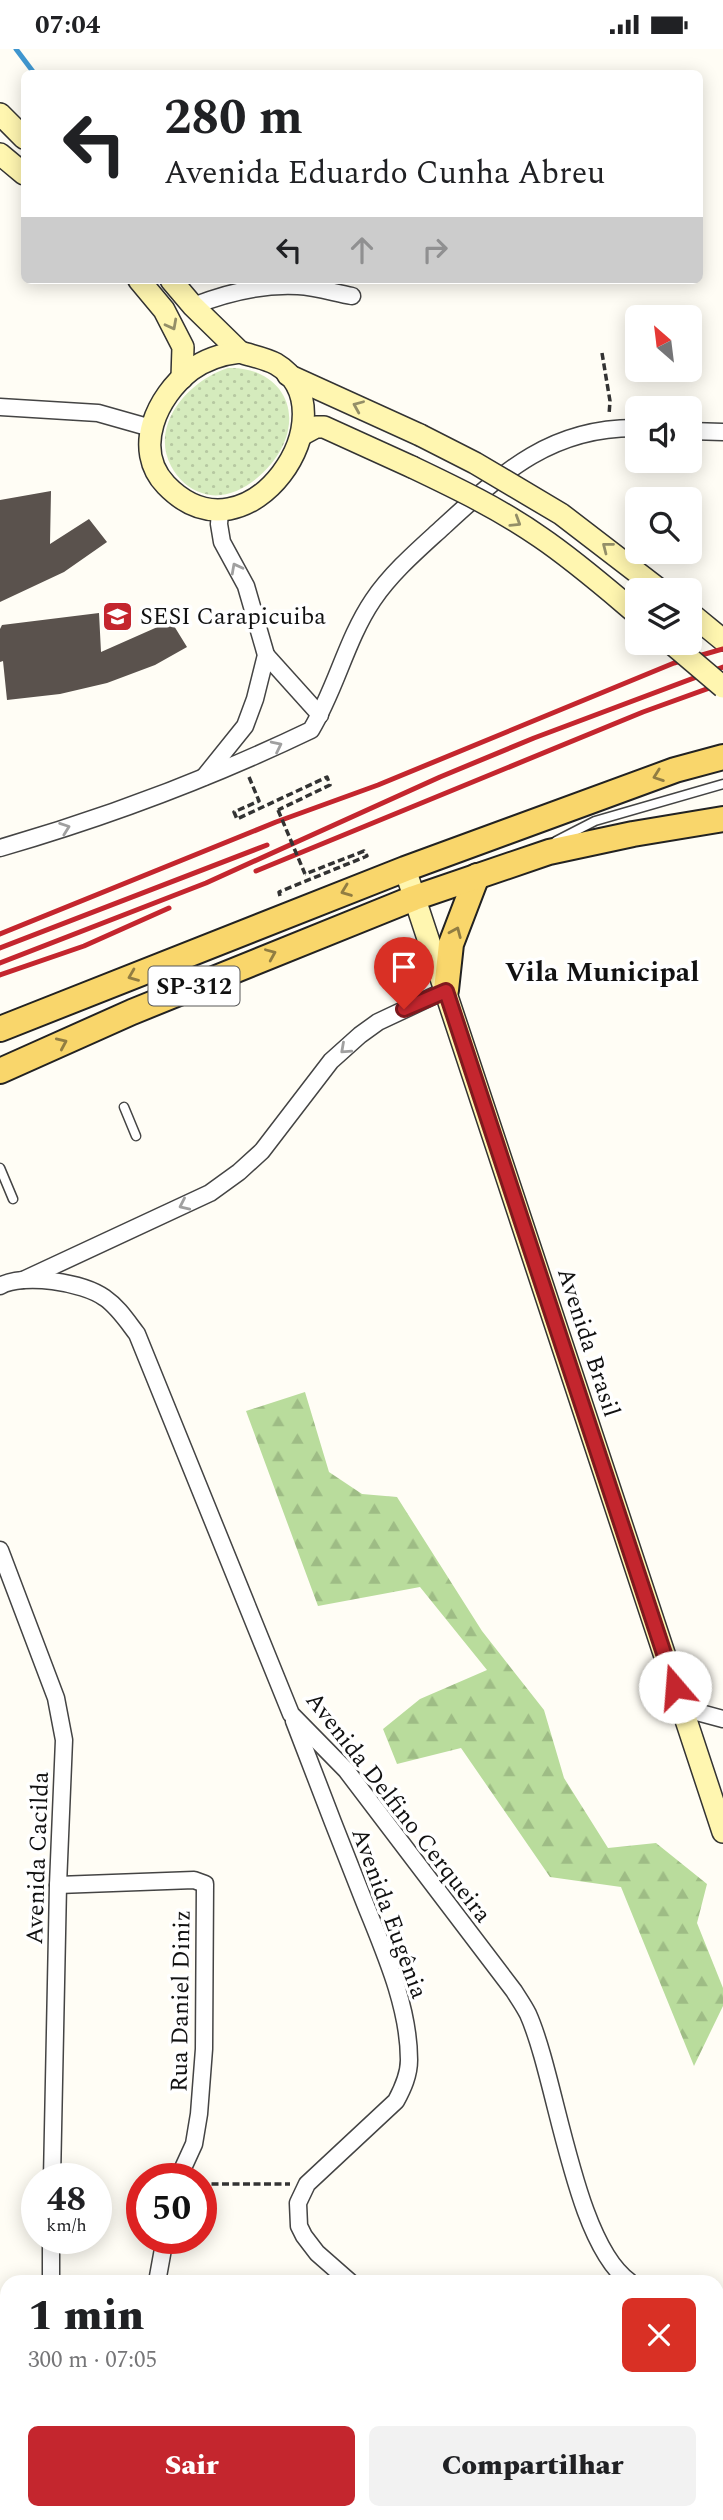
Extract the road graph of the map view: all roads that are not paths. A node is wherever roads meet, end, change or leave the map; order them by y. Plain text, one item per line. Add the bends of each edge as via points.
1 (0, 114) edge
2 (21, 135) edge
3 (0, 154) edge
4 (21, 172) edge
5 (142, 284) edge
6 (174, 284) edge
7 (352, 296) dead end
8 (192, 306) junction
9 (240, 352) junction
10 (287, 374) junction
11 (183, 378) junction
12 (0, 407) edge
13 (151, 428) junction
14 (625, 428) edge
15 (702, 431) edge
16 (723, 432) edge
17 (303, 434) junction
18 (220, 512) junction
19 (644, 578) edge
20 (625, 604) edge
21 (702, 623) edge
22 (723, 640) edge
23 (266, 655) junction
24 (685, 655) edge
25 (723, 687) edge
26 (320, 715) junction
27 (723, 757) edge
28 (203, 779) junction
29 (723, 784) edge
30 (723, 819) edge
31 (0, 848) edge
32 (507, 866) junction
33 (405, 869) junction
34 (477, 876) junction
35 (414, 898) junction
36 (446, 991) junction
37 (0, 1029) edge
38 (0, 1071) edge
39 (124, 1107) dead end
40 (136, 1136) dead end
41 (0, 1168) edge
42 (13, 1199) dead end
43 (2, 1280) edge
44 (23, 1280) junction
45 (0, 1550) edge
46 (682, 1708) junction
47 (291, 1714) junction
48 (723, 1719) edge
49 (722, 1824) edge
50 (58, 1885) junction
51 (52, 2163) edge
52 (185, 2163) edge
53 (51, 2254) edge
54 (162, 2254) edge
55 (51, 2275) edge
56 (158, 2275) edge
57 (342, 2275) edge
58 (621, 2275) edge

1 - 2 main road
3 - 4 main road
5 -> 11 main road via 164,310 183,347
6 - 8 main road
7 - 8 street via 299,286 232,292
8 - 9 main road
9 - 10 main road
9 - 11 main road via 214,357
10 - 17 main road via 301,397
19 -> 10 main road, bridge via 561,514 475,463
11 - 13 main road via 165,398
12 - 13 street via 98,413
13 - 18 main road via 153,465 162,481 190,504
14 - 26 street via 579,434 547,447 478,493 373,600
15 - 16 street
17 - 18 main road via 288,464 266,490 238,508
17 -> 20 main road, bridge via 324,427 487,505 574,561
23 -> 18 street via 246,586 222,542
21 - 22 main road
23 - 26 street
23 - 28 street via 245,726
24 - 25 main road, bridge
28 -> 26 street via 311,730
27 -> 33 main road, SP-312
31 -> 28 street
29 - 32 lane via 596,821
30 - 32 main road, SP-312 via 549,852
32 - 34 main road, SP-312
33 - 35 main road, Avenida Brasil
33 -> 37 main road, SP-312
34 - 35 main road, SP-312
36 -> 34 main road via 451,944
35 - 36 main road, Avenida Brasil
38 -> 35 main road, SP-312 via 132,1012
36 -> 44 street via 360,1035 331,1061 262,1151 209,1193
36 - 46 main road, Avenida Brasil
39 - 40 lane
41 - 42 lane
43 - 44 street, Avenida Delfino Cerqueira
44 - 47 street, Avenida Delfino Cerqueira via 86,1288 112,1304 137,1334
45 - 50 street, Avenida Cacilda via 60,1712 64,1740
46 - 48 street
46 - 49 main road, Avenida Brasil
47 - 57 street, Avenida Eugênia via 391,1974 404,2019 409,2064 396,2101 307,2184 298,2203 299,2226 317,2253
47 - 58 street, Avenida Delfino Cerqueira via 346,1770 514,1991 539,2047 587,2216
50 - 51 street, Avenida Cacilda
50 - 52 street, Rua Daniel Diniz via 194,1879 205,1884 200,2114
53 - 55 street
54 - 56 street

